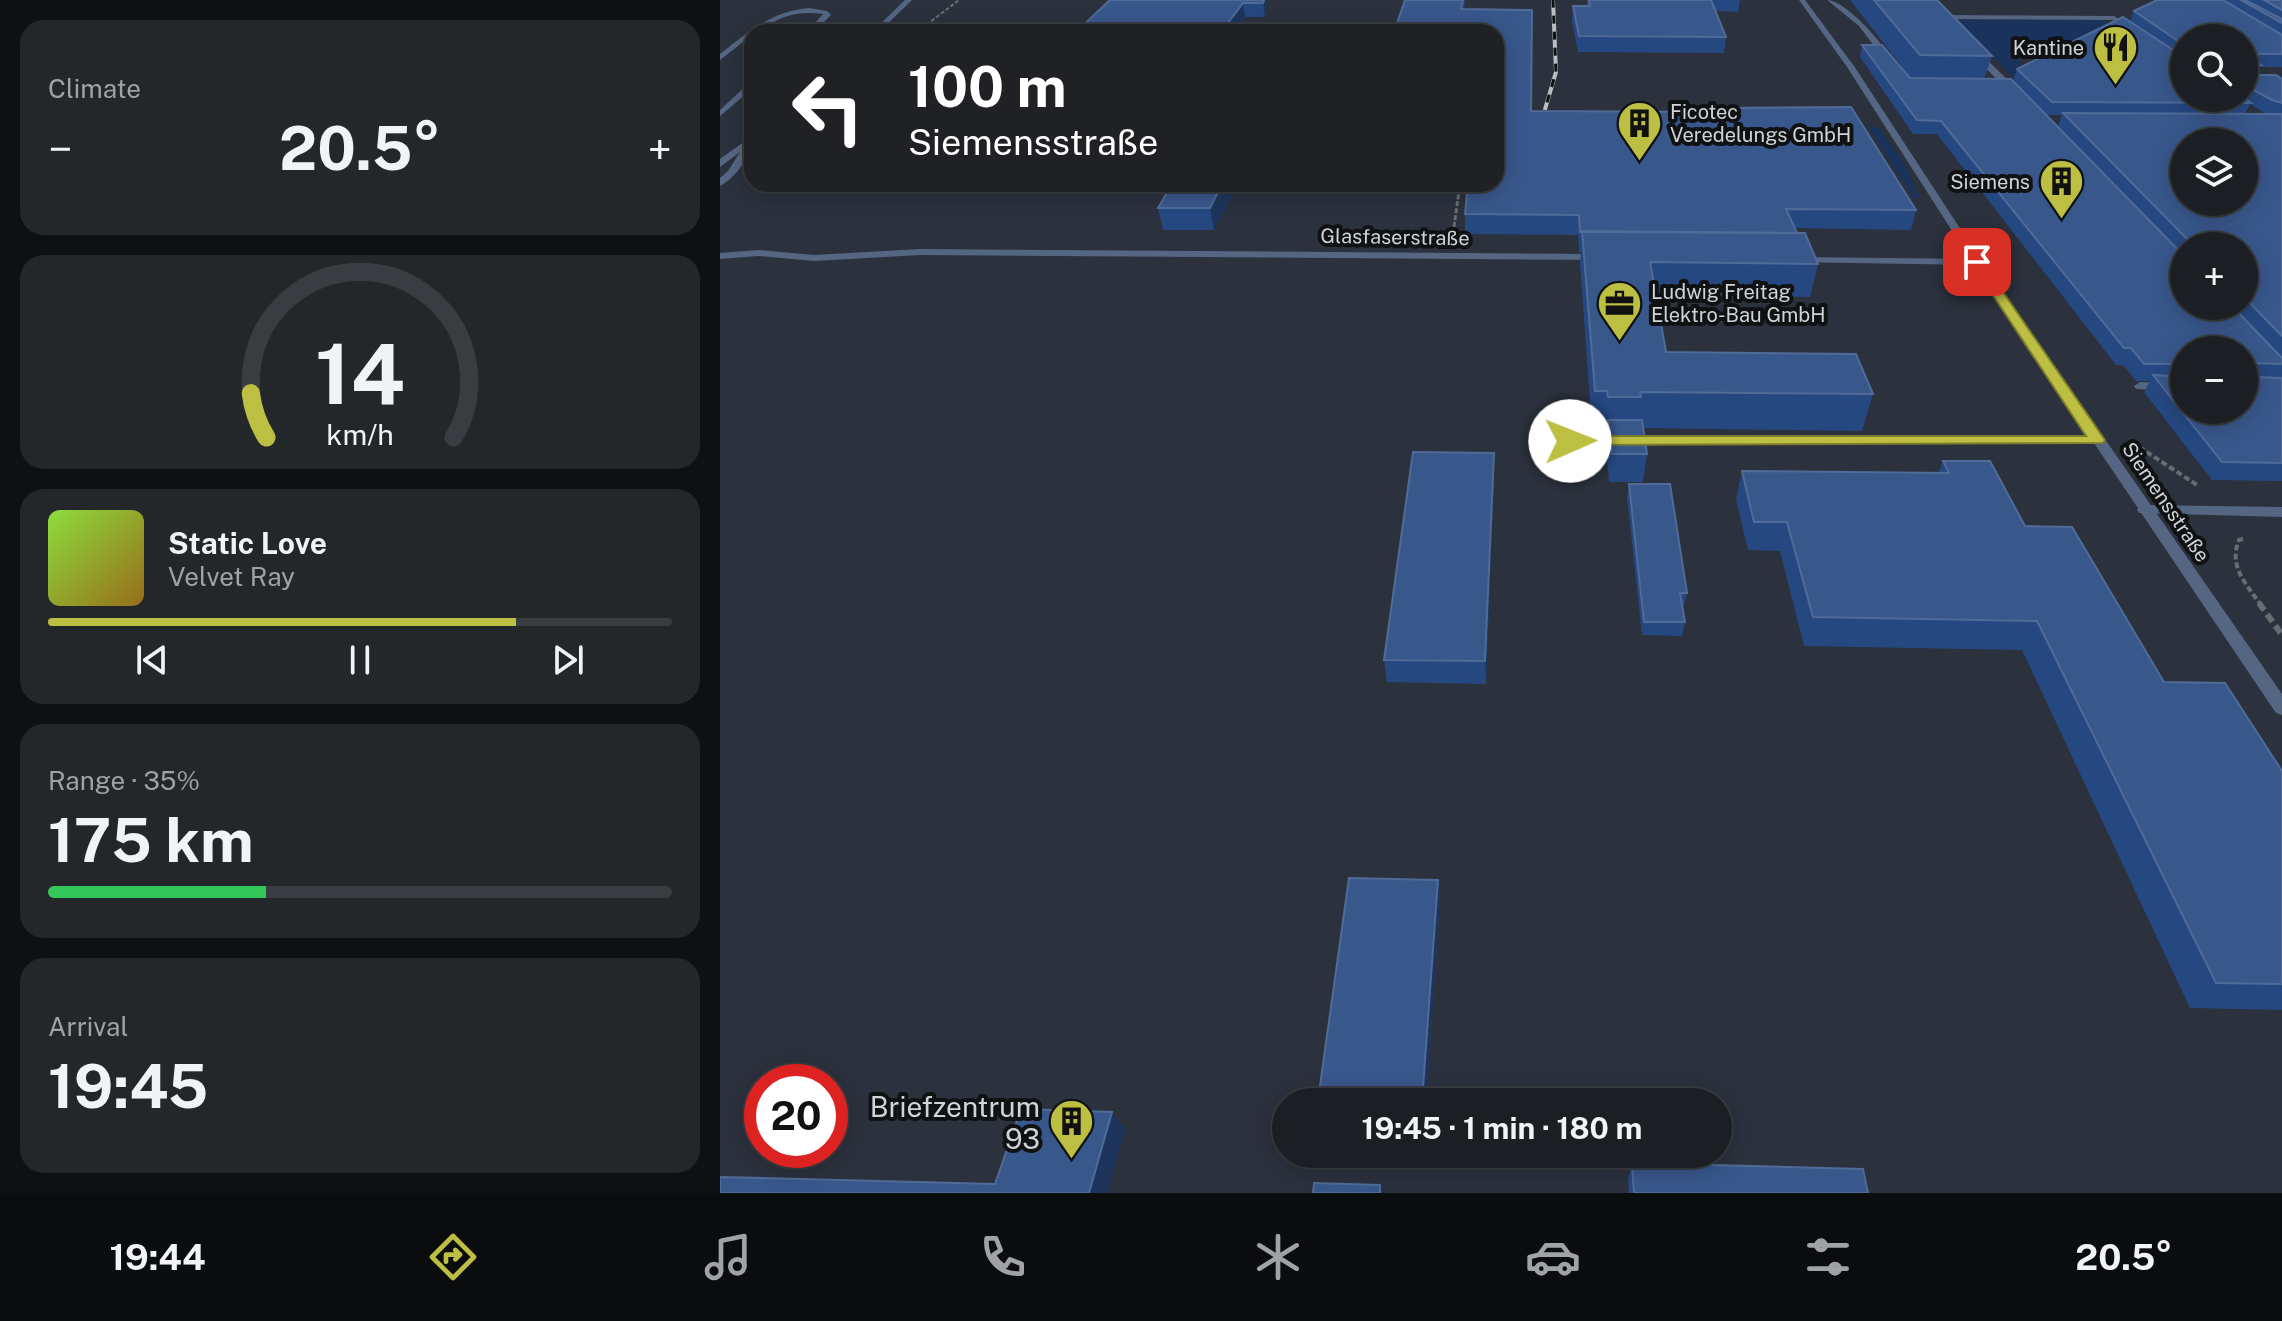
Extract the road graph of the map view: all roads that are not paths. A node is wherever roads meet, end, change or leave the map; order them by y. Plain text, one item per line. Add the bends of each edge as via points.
1 (909, 0) edge
2 (1802, 0) edge
3 (1830, 0) edge
4 (765, 24) edge
5 (818, 24) edge
6 (884, 24) edge
7 (1948, 27) edge
8 (2137, 34) edge
9 (744, 40) edge
10 (1969, 47) edge
11 (720, 58) edge
12 (1900, 74) edge
13 (1995, 86) edge
14 (2010, 87) junction
15 (744, 92) edge
16 (2027, 103) edge
17 (720, 114) edge
18 (744, 144) edge
19 (744, 152) edge
20 (720, 164) edge
21 (720, 183) edge
22 (720, 256) edge
23 (1619, 258) edge
24 (1774, 260) edge
25 (1977, 262) junction
26 (2140, 386) edge
27 (2170, 387) edge
28 (2097, 440) junction
29 (1570, 441) dead end
30 (2144, 510) junction
31 (2282, 512) edge
32 (2282, 708) edge

1 - 6 street
2 - 25 street, Siemensstraße
3 - 12 street via 1861,25
4 - 5 street via 775,16 806,10 828,15
7 - 8 street via 1938,17 2114,18
9 - 11 street
10 - 14 street
13 - 14 street
14 - 16 street
15 - 17 street
18 - 20 street
19 - 21 street
22 - 23 street, Glasfaserstraße via 920,252
24 - 25 street
25 - 28 street, Siemensstraße
26 - 27 street
28 - 29 street
28 - 30 street, Siemensstraße
30 - 31 street
30 - 32 street, Siemensstraße

